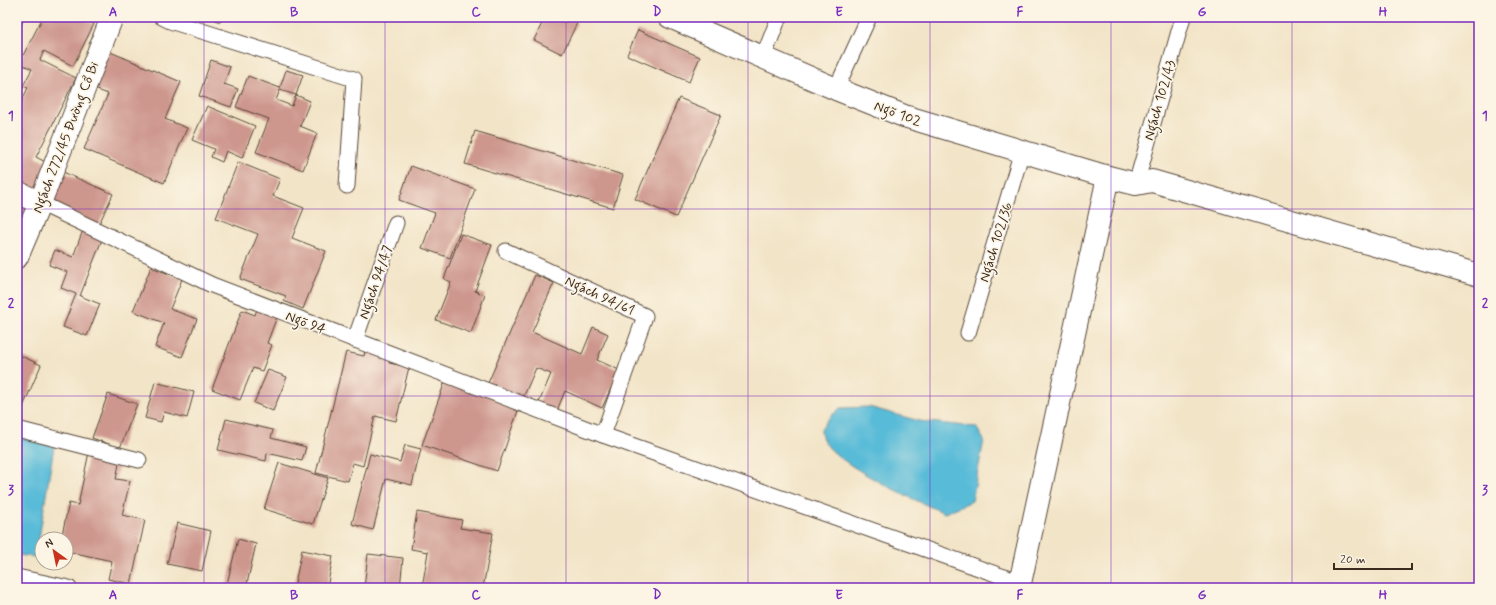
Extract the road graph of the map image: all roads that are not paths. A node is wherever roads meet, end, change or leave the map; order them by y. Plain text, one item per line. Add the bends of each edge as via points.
1 (112, 17) edge
2 (162, 17) edge
3 (670, 17) edge
4 (779, 17) edge
5 (869, 17) edge
6 (1183, 17) edge
7 (763, 58) junction
8 (836, 89) junction
9 (1022, 151) junction
10 (1108, 177) junction
11 (1136, 184) junction
12 (347, 186) dead end
13 (17, 192) edge
14 (40, 203) junction
15 (396, 223) dead end
16 (506, 251) dead end
17 (17, 257) edge
18 (1479, 275) edge
19 (968, 333) dead end
20 (355, 340) junction
21 (17, 429) edge
22 (603, 434) junction
23 (139, 460) dead end
24 (17, 576) edge
25 (1020, 586) edge
26 (69, 588) edge

1 - 14 street, Ngách 272/45 Đường Cổ Bi
2 - 12 lane via 354,79
3 - 7 street, Ngõ 102
4 - 7 lane
5 - 8 lane
6 - 11 lane, Ngách 102/43
7 - 8 street, Ngõ 102
8 - 9 street, Ngõ 102 via 904,116
9 - 10 street, Ngõ 102
9 - 19 lane, Ngách 102/36
10 - 11 street, Ngõ 102
10 - 25 street
11 - 18 street, Ngõ 102 via 1152,181
13 - 14 street, Ngõ 94
14 - 17 street, Ngách 272/45 Đường Cổ Bi
14 - 20 lane, Ngõ 94 via 212,285
15 - 20 lane, Ngách 94/47
16 - 22 lane, Ngách 94/61 via 645,316
20 - 22 lane, Ngõ 94
21 - 23 lane
22 - 25 lane, Ngõ 94
24 - 26 lane

